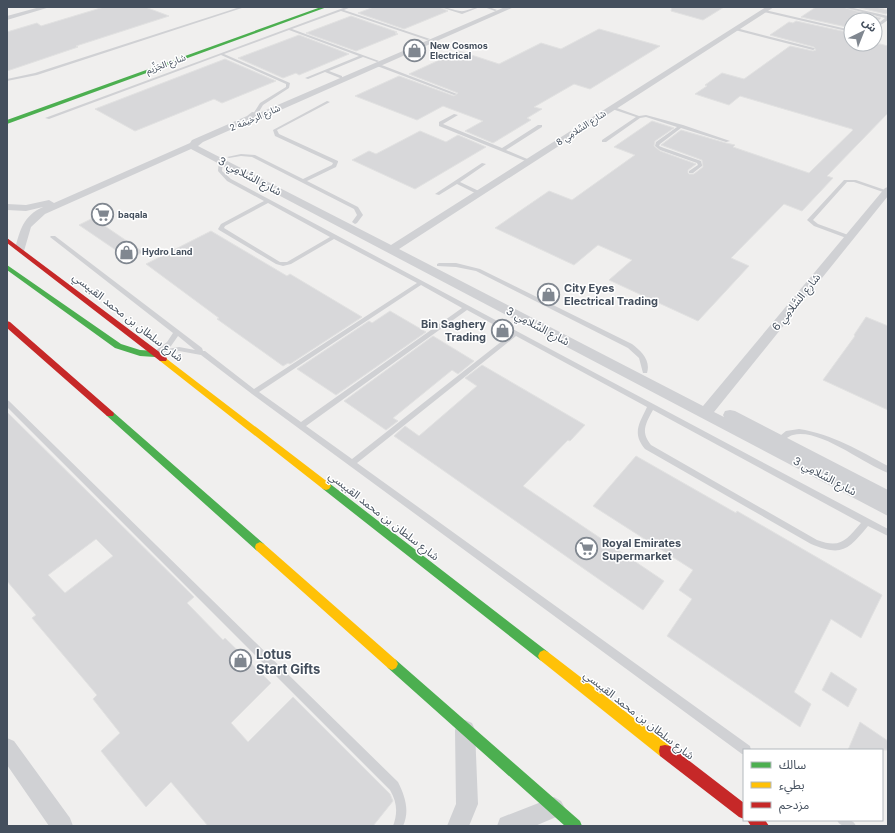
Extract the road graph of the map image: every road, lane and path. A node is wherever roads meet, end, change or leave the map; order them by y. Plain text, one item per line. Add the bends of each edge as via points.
1 (47, 7) edge
2 (243, 7) edge
3 (299, 7) edge
4 (324, 7) edge
5 (349, 7) edge
6 (442, 7) edge
7 (478, 7) edge
8 (486, 7) edge
9 (511, 7) edge
10 (845, 7) edge
11 (498, 8) edge
12 (768, 9) edge
13 (341, 10) junction
14 (866, 12) edge
15 (883, 16) edge
16 (7, 18) edge
17 (883, 22) edge
18 (289, 29) junction
19 (843, 29) edge
20 (736, 30) junction
21 (232, 31) dead end
22 (428, 38) junction
23 (813, 49) dead end
24 (221, 54) junction
25 (362, 56) junction
26 (378, 63) junction
27 (326, 71) junction
28 (341, 77) junction
29 (307, 78) dead end
30 (7, 80) edge
31 (151, 80) junction
32 (117, 82) junction
33 (128, 89) junction
34 (455, 94) dead end
35 (328, 102) dead end
36 (612, 108) junction
37 (255, 114) junction
38 (456, 115) dead end
39 (639, 117) junction
40 (20, 118) junction
41 (47, 118) dead end
42 (7, 122) edge
43 (7, 125) edge
44 (540, 126) dead end
45 (681, 126) junction
46 (604, 140) dead end
47 (728, 141) dead end
48 (194, 143) junction
49 (502, 150) junction
50 (225, 159) junction
51 (530, 161) junction
52 (484, 164) dead end
53 (691, 172) dead end
54 (303, 181) junction
55 (457, 182) junction
56 (887, 191) edge
57 (479, 193) junction
58 (437, 194) dead end
59 (268, 201) junction
60 (7, 207) edge
61 (355, 222) junction
62 (335, 236) junction
63 (53, 237) dead end
64 (849, 237) junction
65 (7, 240) edge
66 (395, 247) junction
67 (20, 249) junction
68 (7, 267) edge
69 (421, 283) junction
70 (467, 307) junction
71 (7, 324) edge
72 (177, 332) junction
73 (516, 333) junction
74 (203, 353) junction
75 (157, 354) junction
76 (254, 392) junction
77 (7, 403) edge
78 (651, 406) junction
79 (708, 410) junction
80 (301, 426) junction
81 (779, 440) junction
82 (352, 463) junction
83 (888, 470) edge
84 (888, 497) edge
85 (888, 509) edge
86 (867, 522) junction
87 (888, 533) edge
88 (465, 730) junction
89 (7, 748) edge
90 (745, 749) edge
91 (554, 808) junction
92 (743, 811) edge
93 (62, 826) edge
94 (398, 826) edge
95 (458, 826) edge
96 (508, 826) edge
97 (575, 826) edge

1 - 16 street
2 - 30 lane via 36,74
3 - 21 main road
4 - 32 main road, شارع الجَزِّيم
5 - 13 lane
6 - 7 lane via 461,13
8 - 11 lane
9 - 26 street, شارع الرخيمَة 2
10 - 14 lane
11 - 22 street, شارع الرخيمَة 2
12 - 19 lane
12 - 20 street, شارع السَّلامِي 8
13 - 18 lane
13 - 22 lane
15 - 17 lane via 887,19
18 - 24 lane
18 - 25 lane
20 - 23 lane
20 - 36 street, شارع السَّلامِي 8
22 - 26 street, شارع الرخيمَة 2
24 - 31 lane
24 - 37 lane via 288,83 288,87 261,104
25 - 26 lane
25 - 27 lane
26 - 28 street, شارع الرخيمَة 2
26 - 34 lane
26 - 48 street, شارع الرخيمَة 2
27 - 28 lane
27 - 29 lane
28 - 37 street, شارع الرخيمَة 2
31 - 32 lane
31 - 33 lane
32 - 33 lane
32 - 40 main road, شارع الجَزِّيم
33 - 41 lane
35 - 54 lane via 275,130 278,135 336,162 334,166
36 - 39 lane
36 - 51 street, شارع السَّلامِي 8
37 - 48 street
38 - 49 lane via 441,125
39 - 45 lane via 649,116
39 - 46 lane
40 - 42 main road, شارع الجَزِّيم
40 - 43 street
44 - 49 lane
45 - 47 lane
45 - 53 lane via 658,143 658,146 698,162 700,165
48 - 50 street, شارع السَّلامِي 3
48 - 60 street, شارع الرخيمَة 2 via 48,203 26,208
48 - 67 street, شارع الرخيمَة 2 via 41,212 26,226
49 - 51 lane
50 - 54 lane via 241,155 253,156
50 - 59 lane via 220,171 225,177
50 - 61 street, شارع السَّلامِي 3
50 - 66 street, شارع السَّلامِي 3
51 - 57 street, شارع السَّلامِي 8
52 - 55 lane
54 - 61 lane via 358,210 360,217
55 - 57 lane
55 - 58 lane
56 - 64 street, شارع السَّلامِي 6
56 - 64 lane via 846,181 810,220 816,225
57 - 66 street, شارع السَّلامِي 8
59 - 62 lane
59 - 62 lane via 223,225 221,229 278,263 284,264
61 - 66 street, شارع السَّلامِي 3
62 - 69 lane
63 - 72 lane
64 - 79 street, شارع السَّلامِي 6
65 - 67 main road, شارع سلطان بن محمد القبيسي
66 - 79 street, شارع السَّلامِي 3
66 - 79 street, شارع السَّلامِي 3 via 439,265 644,371
67 - 75 main road, شارع سلطان بن محمد القبيسي
68 - 75 main road via 118,346 140,353
69 - 70 lane
69 - 76 lane
70 - 73 lane
70 - 80 lane
71 - 88 main road
72 - 74 lane
72 - 75 lane via 169,344
73 - 78 lane
73 - 82 lane
74 - 75 lane via 179,349
74 - 76 lane
75 - 92 main road, شارع سلطان بن محمد القبيسي
76 - 80 lane
77 - 94 lane via 394,786 401,803 402,813
78 - 86 lane
78 - 86 lane via 640,432 648,447 814,542 829,548 843,547
79 - 81 street, شارع السَّلامِي 3
79 - 85 street, شارع السَّلامِي 3
80 - 82 lane
81 - 83 lane via 790,433 819,435
81 - 84 street, شارع السَّلامِي 3
82 - 90 lane
86 - 87 lane
88 - 91 main road
88 - 95 street via 467,804
89 - 93 street
91 - 96 street
91 - 97 main road

